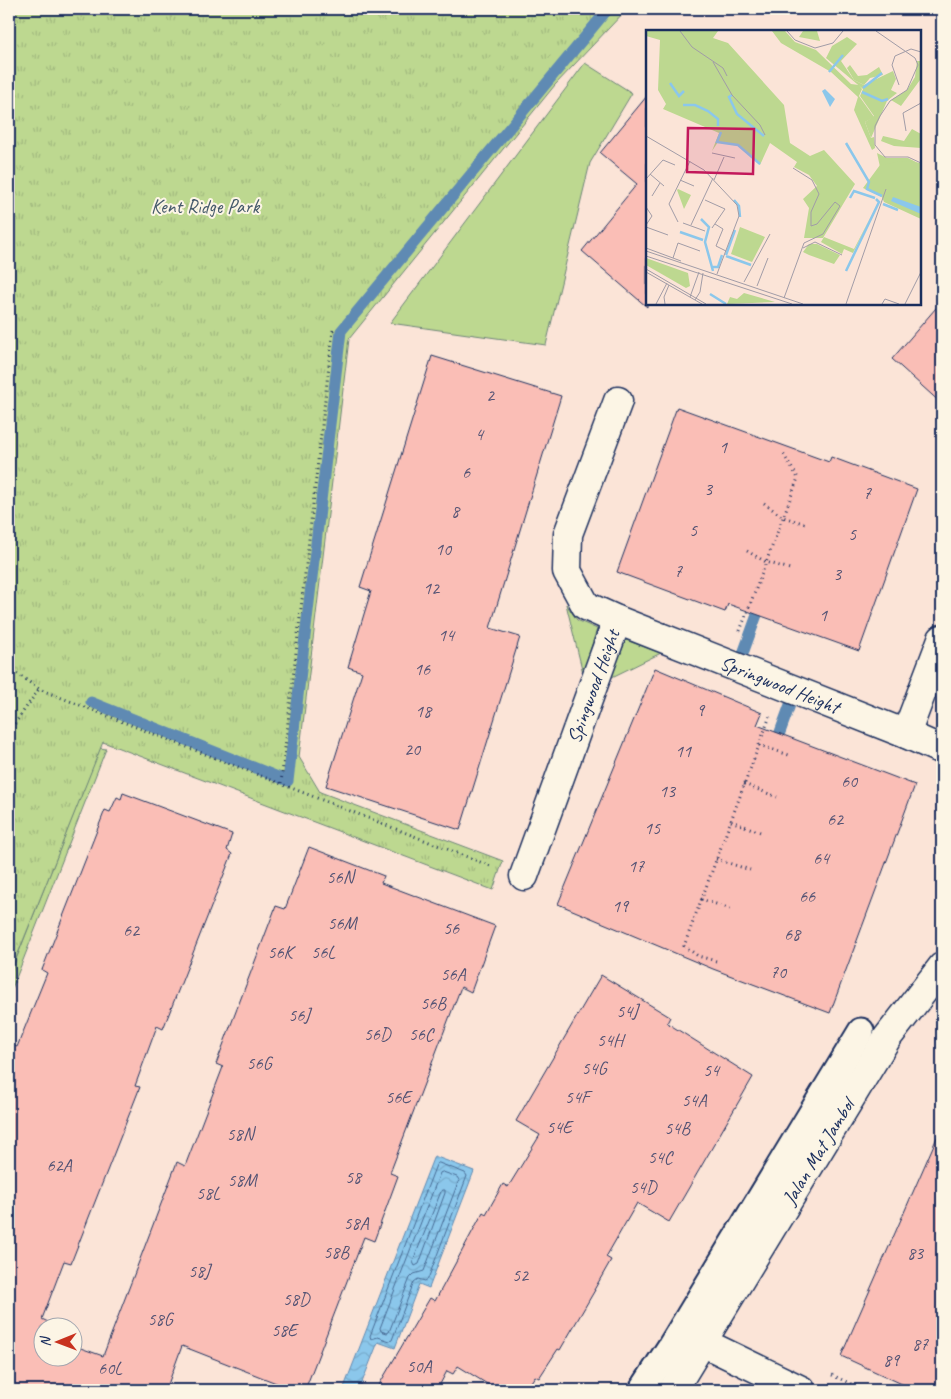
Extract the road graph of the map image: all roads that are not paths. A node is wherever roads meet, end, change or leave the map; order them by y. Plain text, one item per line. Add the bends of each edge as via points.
1 (618, 401) dead end
2 (617, 620) junction
3 (942, 639) edge
4 (906, 734) junction
5 (942, 750) edge
6 (524, 876) road end
7 (942, 967) edge
8 (861, 1031) dead end
9 (702, 1342) junction
10 (642, 1390) edge
11 (673, 1390) edge
12 (801, 1390) edge

1 - 2 street, Spingwood Height via 568,534 567,571 586,606
2 - 4 street, Springwood Height
2 - 6 street, Spingwood Height
3 - 4 street
4 - 5 street, Springwood Height
7 - 9 street, Jalan Mat Jambol via 887,1038
8 - 10 street
9 - 11 street, Jalan Mat Jambol
9 - 12 street

